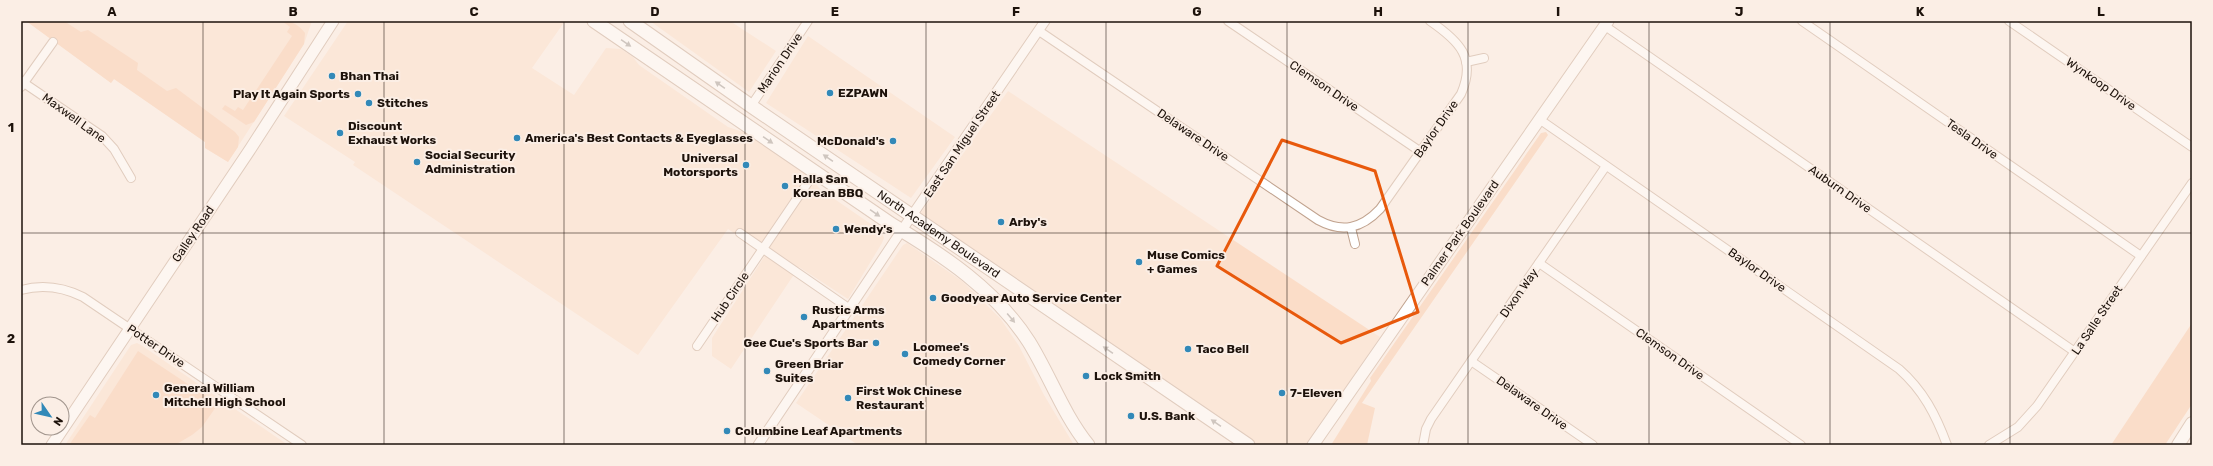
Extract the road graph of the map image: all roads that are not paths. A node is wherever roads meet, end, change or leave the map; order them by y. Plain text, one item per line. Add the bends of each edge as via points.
1 (333, 21) edge
2 (594, 21) edge
3 (630, 21) edge
4 (808, 21) edge
5 (1045, 21) edge
6 (1228, 21) edge
7 (1430, 21) edge
8 (1802, 21) edge
9 (2009, 21) edge
10 (1607, 23) edge
11 (1038, 31) junction
12 (53, 42) dead end
13 (1484, 58) dead end
14 (1466, 62) junction
15 (22, 84) edge
16 (751, 106) junction
17 (1540, 119) junction
18 (2192, 147) edge
19 (1420, 152) junction
20 (1606, 166) junction
21 (815, 172) junction
22 (131, 178) dead end
23 (2192, 183) edge
24 (912, 216) junction
25 (1351, 228) junction
26 (902, 230) junction
27 (740, 234) dead end
28 (1355, 244) dead end
29 (763, 248) junction
30 (2141, 256) junction
31 (1539, 263) junction
32 (21, 290) edge
33 (850, 309) junction
34 (130, 328) junction
35 (697, 346) dead end
36 (2075, 352) junction
37 (1471, 361) junction
38 (2192, 424) edge
39 (52, 445) edge
40 (302, 445) edge
41 (758, 445) edge
42 (1088, 445) edge
43 (1248, 445) edge
44 (1313, 445) edge
45 (1423, 445) edge
46 (1593, 445) edge
47 (1801, 445) edge
48 (1947, 445) edge
49 (1988, 445) edge
50 (2178, 445) edge

1 - 34 main road, Galley Road
2 -> 21 highway, North Academy Boulevard
16 -> 3 highway, North Academy Boulevard
4 - 16 street, Marion Drive
5 - 11 street, East San Miguel Street
6 - 19 street, Clemson Drive
7 - 14 street, Baylor Drive via 1458,43
8 - 30 street, Tesla Drive
9 - 18 street, Wynkoop Drive
10 - 17 main road, Palmer Park Boulevard
10 - 36 street, Auburn Drive
11 - 24 street, East San Miguel Street
11 - 25 street, Delaware Drive via 1318,220 1337,228
12 - 15 street
13 - 14 street
14 - 19 street, Baylor Drive via 1466,77 1461,94
15 - 22 street, Maxwell Lane via 102,136 114,149
24 -> 16 highway, North Academy Boulevard
17 - 20 street, Baylor Drive
17 - 44 main road, Palmer Park Boulevard
19 - 25 street, Baylor Drive via 1380,209 1363,224
20 - 31 street, Dixon Way
20 - 48 street, Baylor Drive via 1899,369 1925,398
21 -> 26 highway, North Academy Boulevard
21 - 29 street, Hub Circle
23 - 30 street, La Salle Street
24 - 26 street, East San Miguel Street
43 -> 24 highway, North Academy Boulevard
25 - 28 street
26 - 33 street, East San Miguel Street
26 -> 42 highway, North Academy Boulevard via 967,276 1003,308 1029,342 1067,415
27 - 29 street
29 - 33 street
29 - 35 street, Hub Circle
30 - 36 street, La Salle Street
31 - 37 street, Dixon Way
31 - 47 street, Clemson Drive
32 - 34 street, Potter Drive via 47,287 65,290 84,297
33 - 41 street, East San Miguel Street
34 - 39 main road, Galley Road
34 - 40 street, Potter Drive
36 - 49 street, La Salle Street via 2029,416 2006,436
37 - 45 street, Dixon Way via 1431,419
37 - 46 street, Delaware Drive
38 - 50 main road

